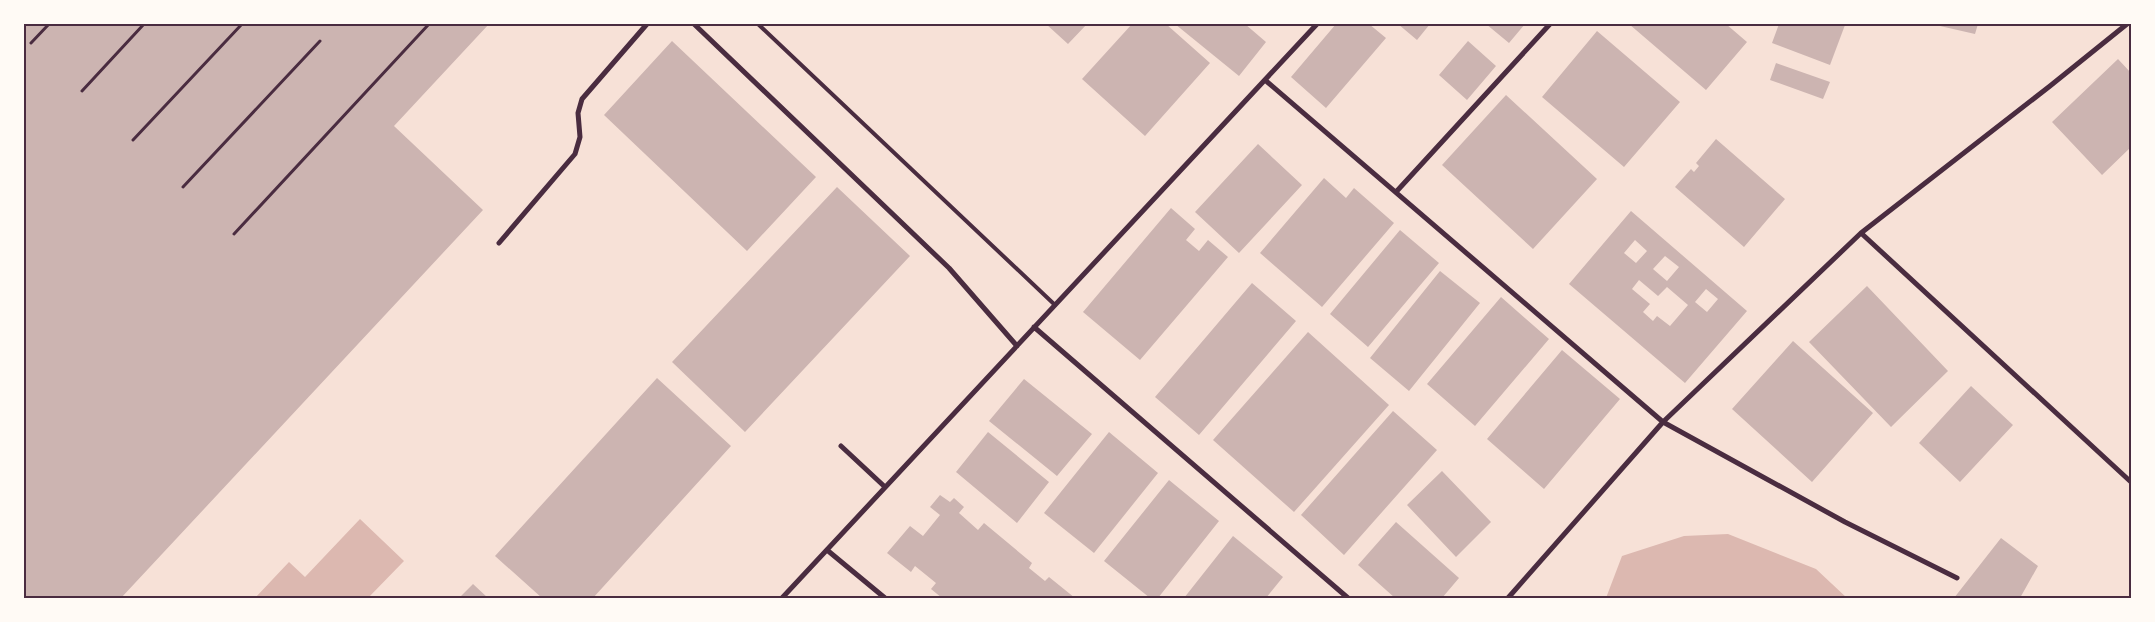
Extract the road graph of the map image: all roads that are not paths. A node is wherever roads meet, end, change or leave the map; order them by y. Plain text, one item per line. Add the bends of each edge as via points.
1 (647, 24) edge
2 (694, 24) edge
3 (758, 24) edge
4 (1317, 24) edge
5 (1550, 24) edge
6 (2127, 24) edge
7 (1265, 80) junction
8 (1396, 192) junction
9 (1861, 234) junction
10 (498, 243) dead end
11 (1055, 305) junction
12 (1034, 327) junction
13 (1017, 346) junction
14 (1663, 422) junction
15 (841, 446) dead end
16 (2131, 482) edge
17 (885, 487) junction
18 (827, 550) junction
19 (1957, 578) dead end
20 (782, 598) edge
21 (885, 598) edge
22 (1348, 598) edge
23 (1508, 598) edge

1 - 10 street via 582,99 578,113 580,136 574,154
2 - 13 street via 949,268
3 - 11 lane
4 - 7 street
5 - 8 street
6 - 9 street
7 - 8 street
7 - 11 street
8 - 14 street
9 - 14 street
9 - 16 street
11 - 12 street
12 - 13 street
12 - 22 street
13 - 17 street
14 - 19 street via 1845,522
14 - 23 street
15 - 17 street
17 - 18 street
18 - 20 street
18 - 21 street

